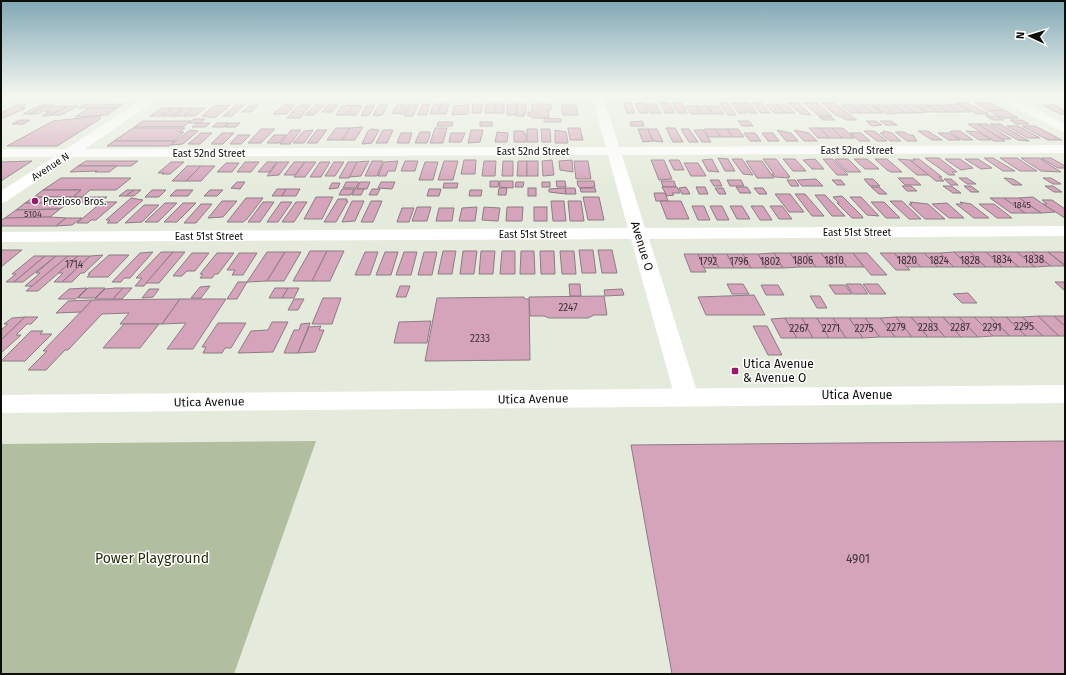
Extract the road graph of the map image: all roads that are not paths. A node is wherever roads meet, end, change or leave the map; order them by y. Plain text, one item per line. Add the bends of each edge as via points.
1 (111, 126) edge
2 (606, 126) edge
3 (1065, 149) edge
4 (614, 151) junction
5 (69, 153) junction
6 (1, 154) edge
7 (1, 198) edge
8 (1065, 231) edge
9 (638, 234) junction
10 (1, 237) edge
11 (1065, 394) edge
12 (688, 398) junction
13 (1, 404) edge

1 - 5 street, Avenue N
2 - 4 street, Avenue O
3 - 4 street, East 52nd Street
4 - 5 street, East 52nd Street
4 - 9 street, Avenue O
5 - 6 street, East 52nd Street
5 - 7 street, Avenue N
8 - 9 street, East 51st Street
9 - 10 street, East 51st Street
9 - 12 street, Avenue O
11 - 12 street, Utica Avenue
12 - 13 street, Utica Avenue

